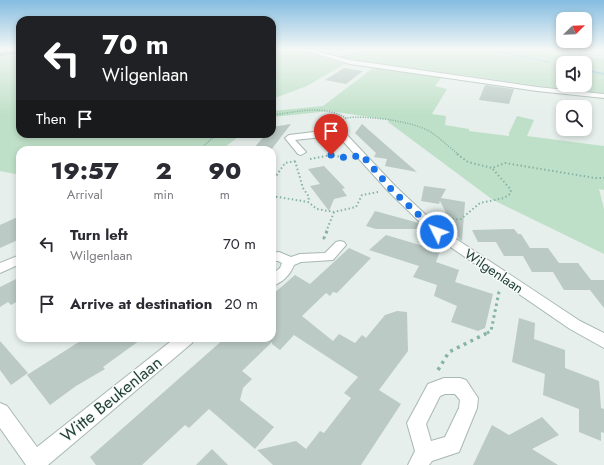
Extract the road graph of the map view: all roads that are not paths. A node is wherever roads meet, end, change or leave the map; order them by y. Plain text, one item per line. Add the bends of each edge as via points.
1 (417, 72) edge
2 (604, 96) edge
3 (343, 120) road end
4 (331, 133) junction
5 (302, 158) road end
6 (340, 245) road end
7 (276, 256) edge
8 (16, 260) edge
9 (289, 262) junction
10 (0, 268) edge
11 (276, 278) edge
12 (604, 341) edge
13 (181, 342) edge
14 (0, 412) edge
15 (422, 459) edge
16 (37, 463) edge

1 - 2 street
3 - 4 street
4 - 5 street via 289,138
4 - 12 street, Wilgenlaan via 344,137 392,190 437,232 574,325
6 - 9 street via 328,257 300,258
7 - 9 street
8 - 10 street
9 - 11 street via 286,271
13 - 16 street, Witte Beukenlaan
14 - 16 street
15 - 15 street via 452,445 468,408 469,398 460,386 444,386 434,390 416,423

